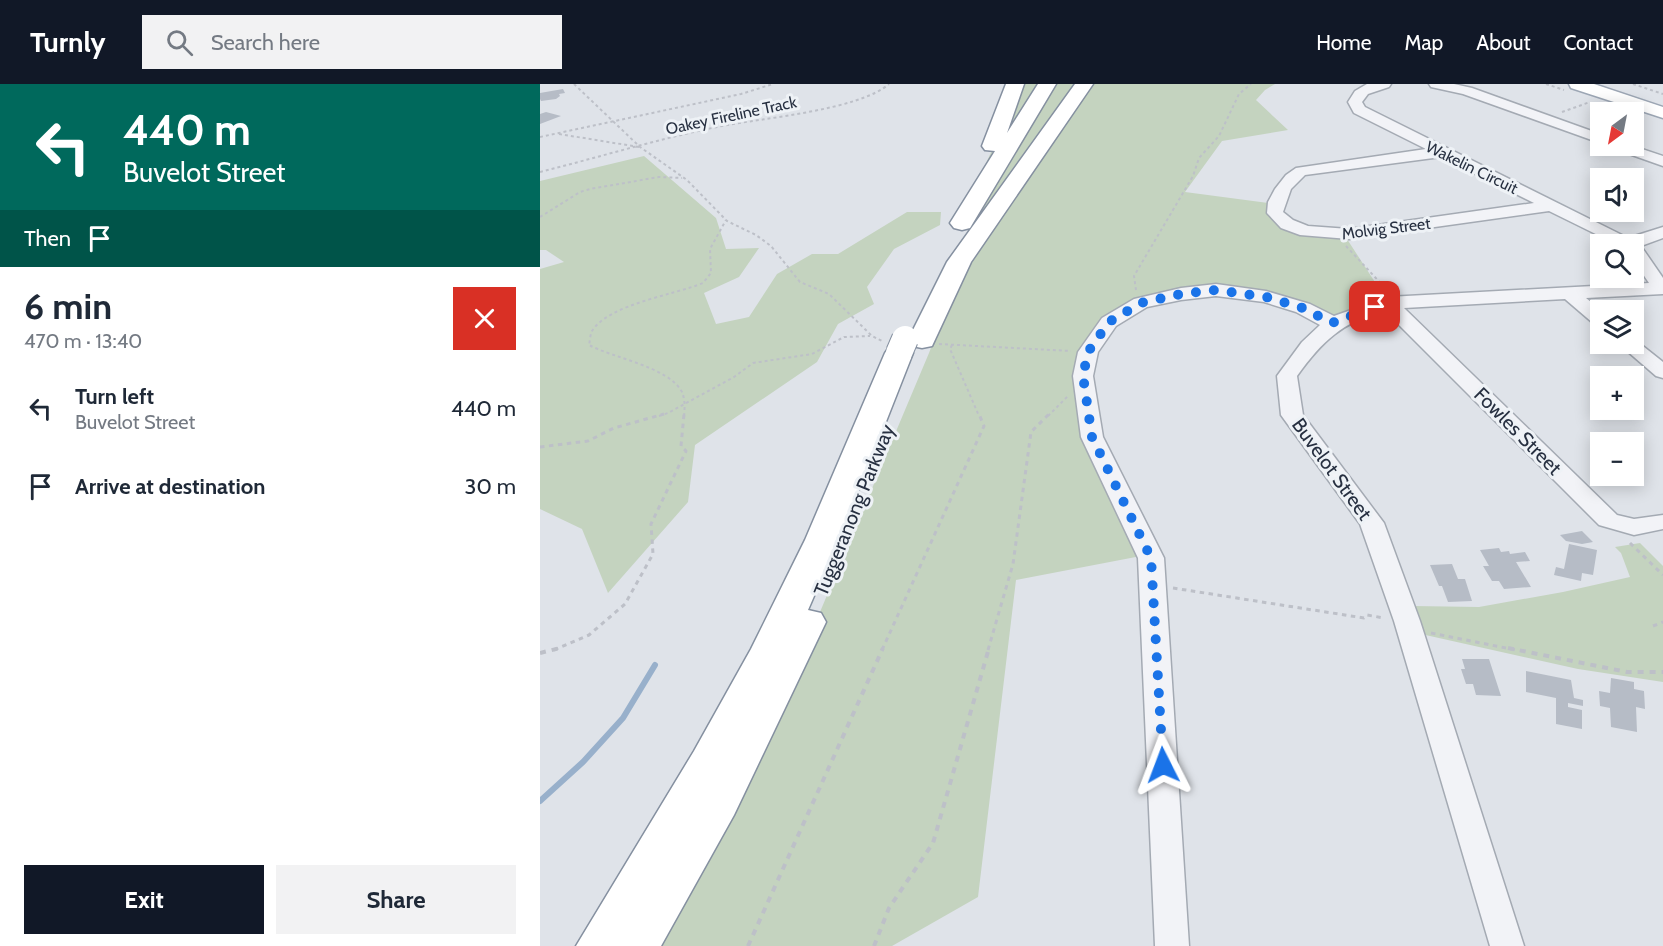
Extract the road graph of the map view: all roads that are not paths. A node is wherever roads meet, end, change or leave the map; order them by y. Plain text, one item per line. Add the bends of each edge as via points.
1 (1015, 84) edge
2 (1047, 84) edge
3 (1084, 84) edge
4 (1100, 84) edge
5 (1384, 84) edge
6 (1436, 84) edge
7 (1603, 84) edge
8 (1573, 86) edge
9 (1663, 104) edge
10 (1663, 113) edge
11 (1590, 135) edge
12 (1441, 152) junction
13 (1644, 154) edge
14 (1663, 161) edge
15 (1002, 200) junction
16 (1550, 206) junction
17 (1663, 232) edge
18 (1606, 234) edge
19 (1644, 240) edge
20 (944, 258) junction
21 (1644, 264) edge
22 (1662, 288) edge
23 (1568, 292) junction
24 (1395, 302) junction
25 (1590, 311) edge
26 (1332, 323) junction
27 (907, 344) junction
28 (1641, 354) edge
29 (1663, 372) edge
30 (1663, 522) edge
31 (600, 946) edge
32 (636, 946) edge
33 (1172, 946) edge
34 (1507, 946) edge

1 - 20 highway via 991,148 957,212
2 - 20 highway, Tuggeranong Parkway via 967,213
3 - 15 highway, Tuggeranong Parkway
4 - 15 highway
5 - 12 street, Wakelin Circuit via 1361,92 1355,102 1357,108
6 - 11 street via 1467,91
7 - 9 main road
8 - 10 main road
12 - 16 street, Wakelin Circuit
12 - 16 street, Molvig Street via 1295,174 1275,206 1278,216 1296,228 1335,234
13 - 14 street
15 - 27 highway, Tuggeranong Parkway
16 - 18 street, Wakelin Circuit
17 - 19 street
20 - 27 highway, Tuggeranong Parkway
21 - 22 street, Wakelin Circuit
22 - 23 street, Buvelot Street
23 - 24 street, Buvelot Street
23 - 25 street
24 - 26 street, Buvelot Street
24 - 30 street, Fowles Street via 1608,520 1634,527
26 - 33 street via 1303,308 1266,297 1216,290 1181,294 1138,305 1109,322 1088,352 1084,383 1092,437 1151,558
26 - 34 street, Buvelot Street via 1310,342 1287,376 1292,415 1372,523 1400,624
27 - 31 highway, Tuggeranong Parkway via 771,648 692,793
27 - 32 highway, Tuggeranong Parkway via 832,571 712,815
28 - 29 street

